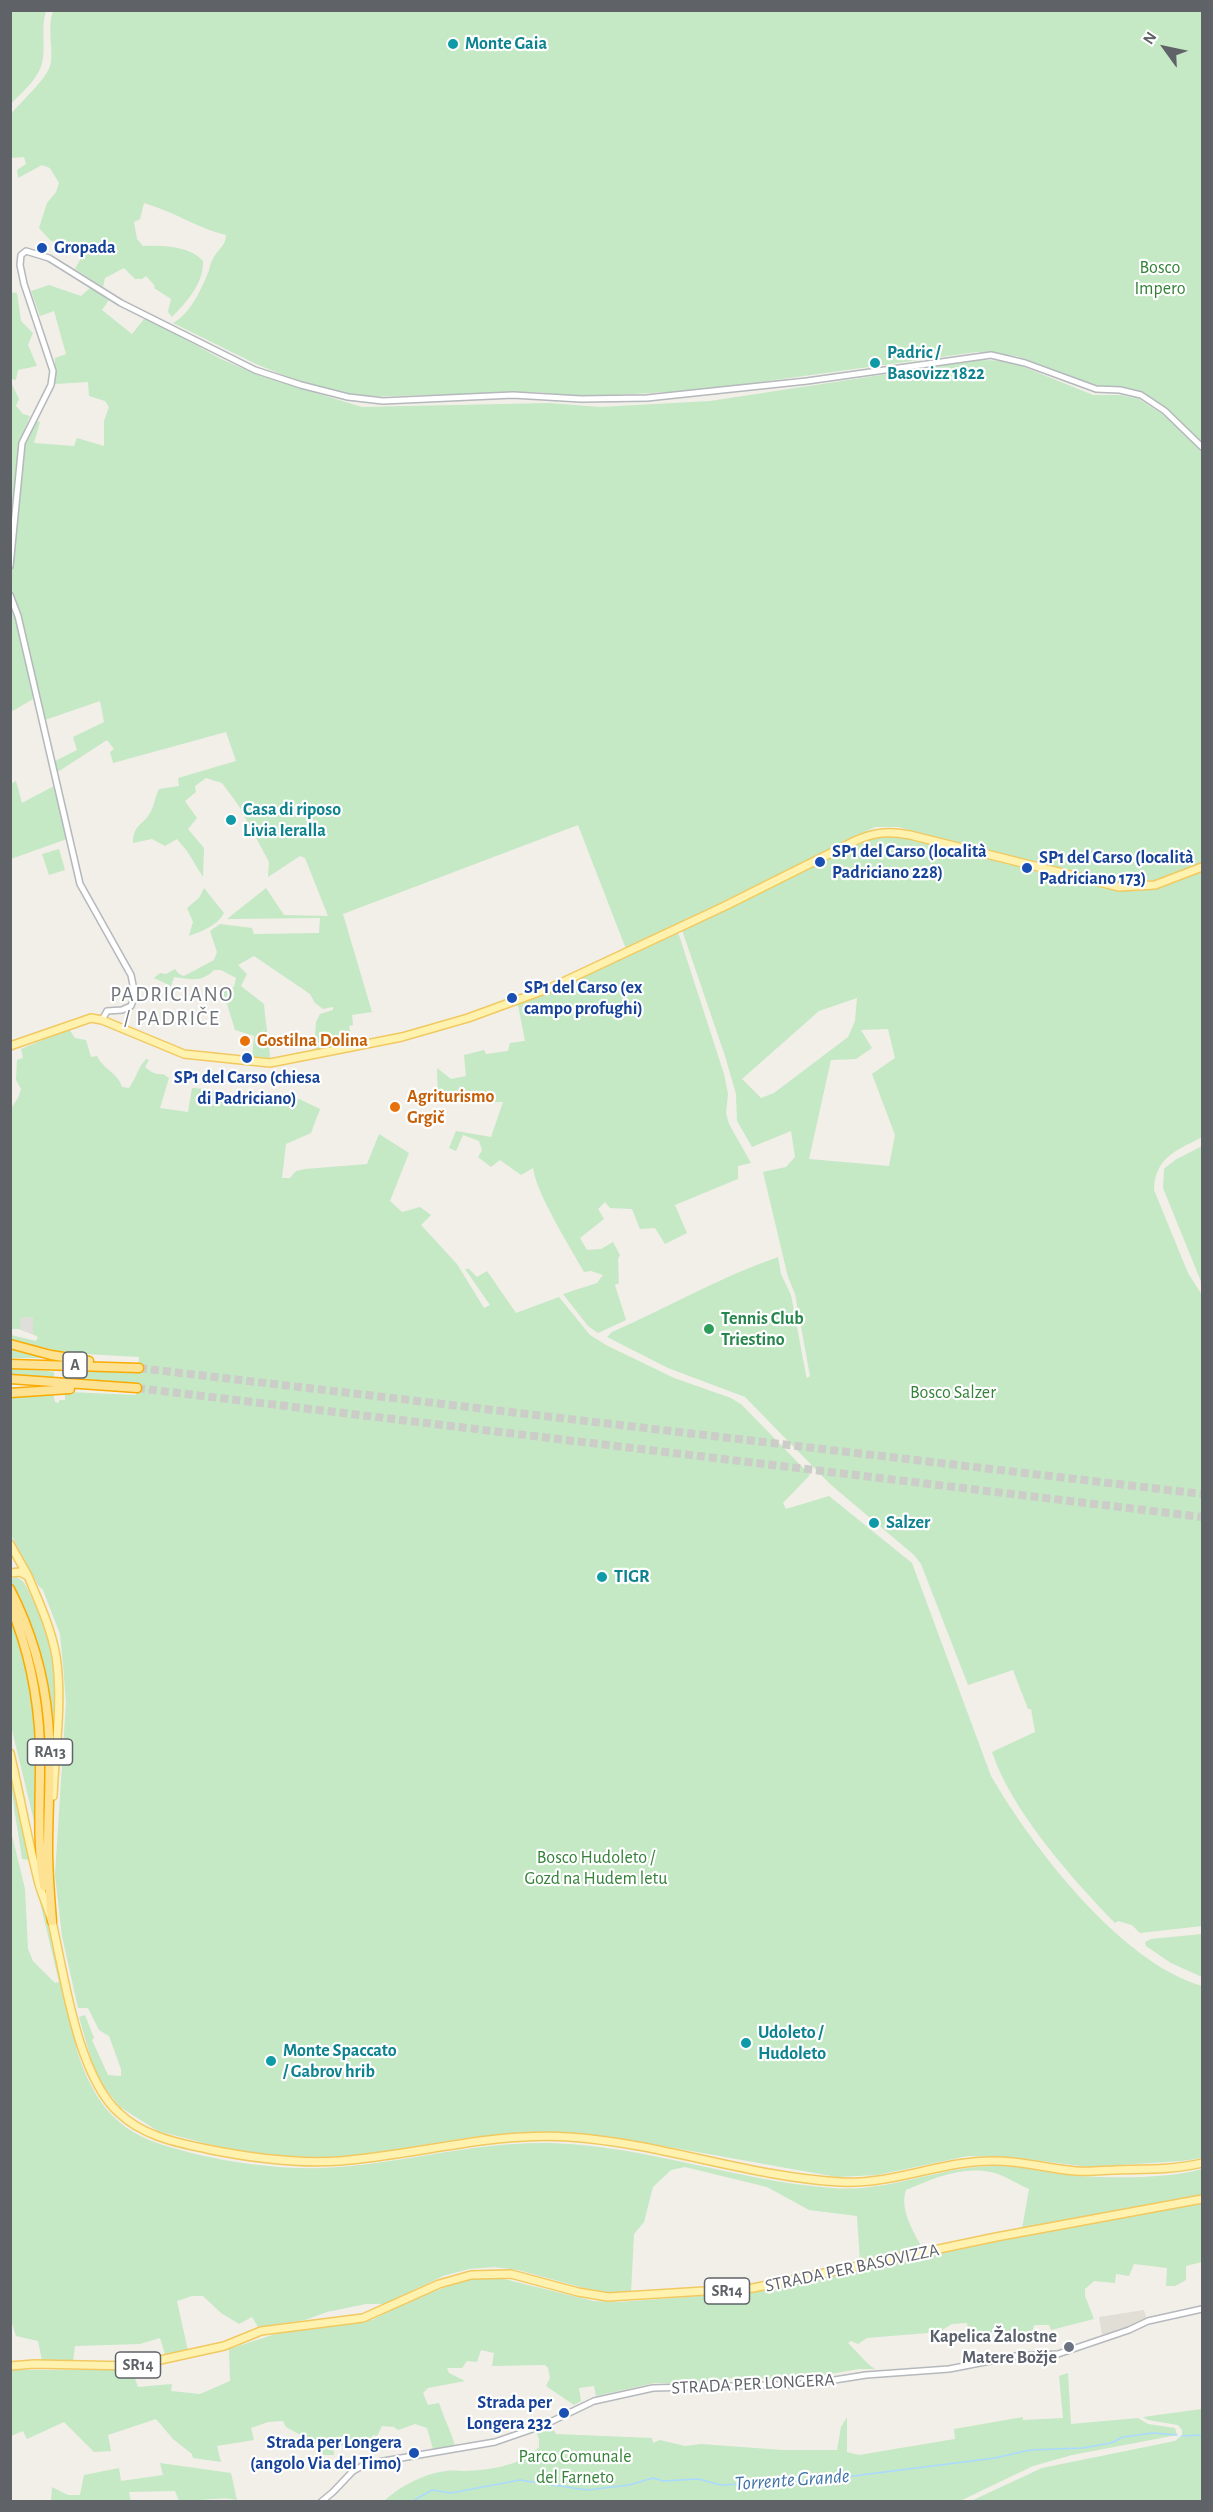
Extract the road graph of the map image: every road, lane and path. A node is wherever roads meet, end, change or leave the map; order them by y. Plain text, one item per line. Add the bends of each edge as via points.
1 (1203, 447) edge
2 (10, 566) edge
3 (10, 595) edge
4 (1203, 867) edge
5 (102, 1020) junction
6 (10, 1046) edge
7 (10, 1344) edge
8 (10, 1364) edge
9 (10, 1379) edge
10 (10, 1393) edge
11 (10, 1544) edge
12 (10, 1573) edge
13 (28, 1576) junction
14 (10, 1589) edge
15 (10, 1605) edge
16 (11, 1754) edge
17 (52, 1921) junction
18 (1203, 2163) edge
19 (1200, 2200) edge
20 (1203, 2309) edge
21 (10, 2366) edge
22 (321, 2502) edge

1 - 2 street via 1165,411 1141,395 1096,389 991,355 647,398 513,395 383,401 348,397 255,370 121,303 49,258 26,251 21,255 20,265 51,364 52,379 22,442
3 - 5 street via 80,884 131,975 135,995 131,1006 107,1011
4 - 5 main road via 1155,885 1119,887 902,833 877,832 550,988 402,1037 270,1063 184,1054
5 - 6 main road via 86,1018
7 - 8 highway, A via 51,1355 136,1368
9 - 10 highway, A via 135,1388
11 - 12 main road via 16,1559
11 - 13 main road
12 - 13 main road
13 - 17 main road via 48,1625 57,1668 50,1853
14 - 17 highway, RA13 via 33,1645 45,1697 50,1741 48,1849
15 - 17 highway, RA13 via 36,1693 41,1863
16 - 17 main road via 40,1886
17 - 18 main road via 84,2056 97,2087 135,2126 196,2146 270,2160 323,2162 486,2140 569,2137 630,2144 846,2183 980,2161 1080,2171 1174,2168
19 - 21 main road, STRADA PER BASOVIZZA / SR14 via 745,2289 608,2297 511,2274 471,2275 439,2284 363,2318 261,2331 224,2346 133,2366
20 - 22 street, STRADA PER LONGERA via 1148,2320 1058,2354 1016,2356 949,2369 809,2384 635,2391 594,2401 510,2438 366,2463

